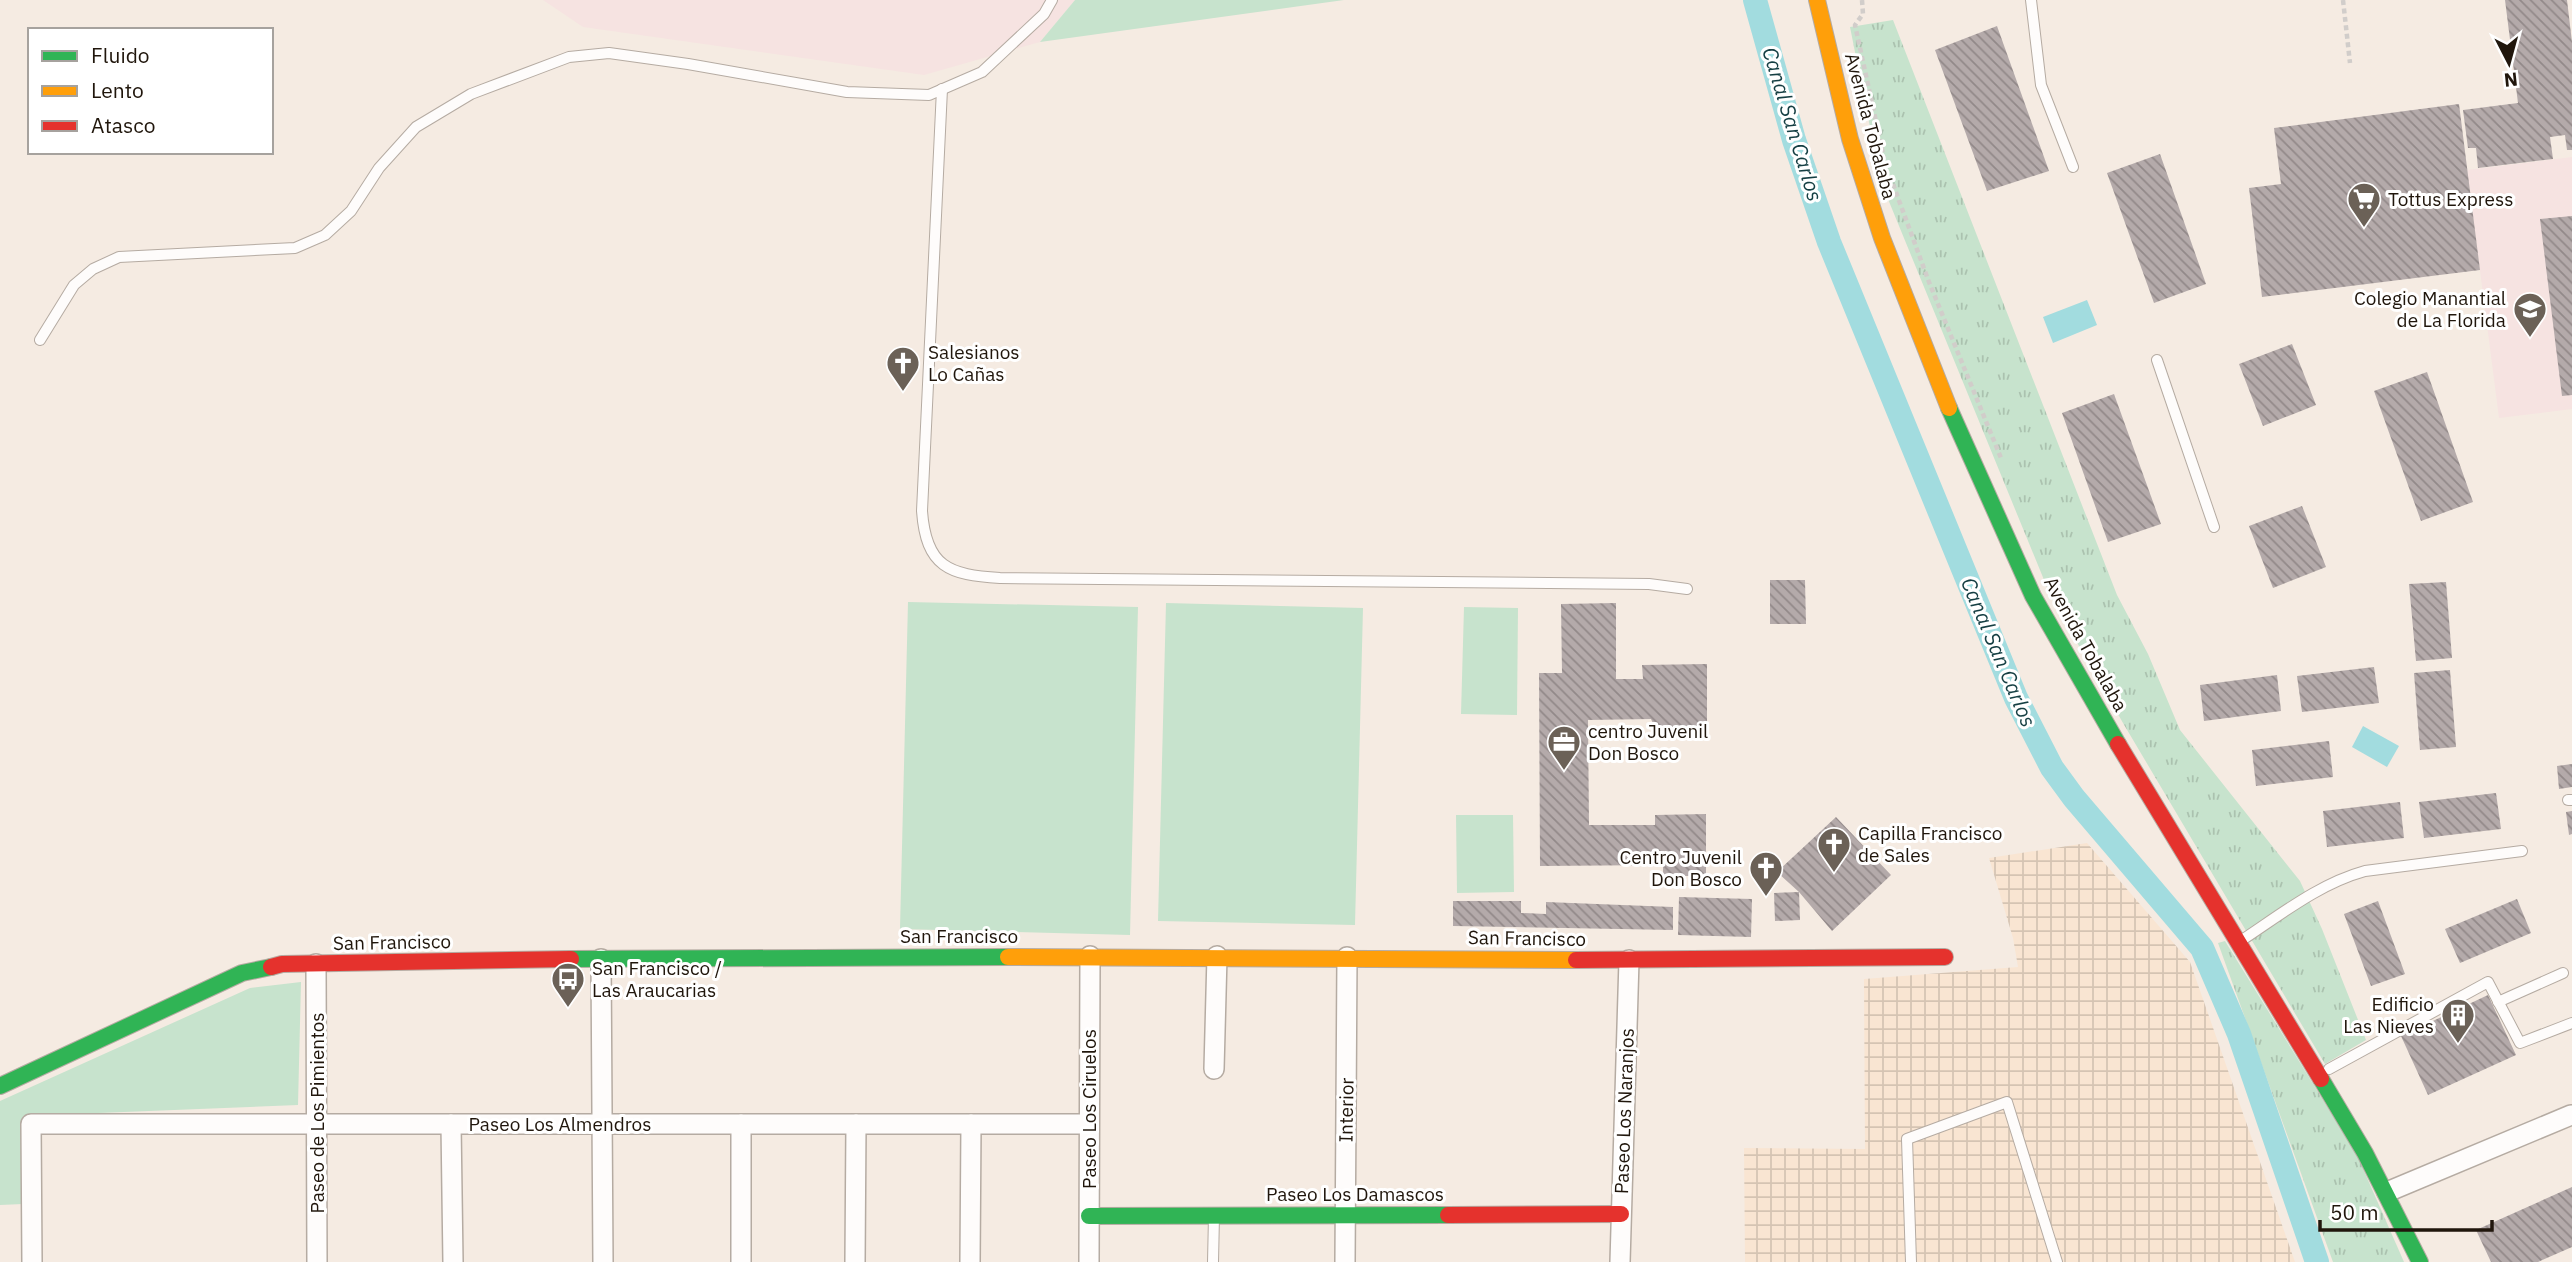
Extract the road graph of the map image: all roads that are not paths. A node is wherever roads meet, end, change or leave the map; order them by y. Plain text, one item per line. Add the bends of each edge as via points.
1 (1052, 0) edge
2 (1817, 0) edge
3 (2031, 0) edge
4 (942, 89) junction
5 (2073, 167) dead end
6 (40, 340) dead end
7 (2157, 360) dead end
8 (2214, 527) dead end
9 (1687, 589) dead end
10 (2522, 851) dead end
11 (2238, 942) junction
12 (1090, 956) junction
13 (1217, 956) junction
14 (1347, 957) junction
15 (1945, 957) dead end
16 (601, 958) junction
17 (1629, 960) junction
18 (316, 964) junction
19 (2563, 973) dead end
20 (2498, 1002) junction
21 (2572, 1023) edge
22 (1214, 1069) dead end
23 (2329, 1069) dead end
24 (0, 1086) edge
25 (2571, 1115) edge
26 (317, 1124) junction
27 (452, 1124) junction
28 (602, 1124) junction
29 (741, 1124) junction
30 (856, 1124) junction
31 (971, 1124) junction
32 (1089, 1124) junction
33 (2387, 1192) junction
34 (1621, 1214) junction
35 (1345, 1215) junction
36 (1089, 1216) junction
37 (1214, 1216) junction
38 (32, 1262) edge
39 (317, 1262) edge
40 (453, 1262) edge
41 (603, 1262) edge
42 (740, 1262) edge
43 (855, 1262) edge
44 (970, 1262) edge
45 (1089, 1262) edge
46 (1213, 1262) edge
47 (1345, 1262) edge
48 (1620, 1262) edge
49 (1911, 1262) edge
50 (2057, 1262) edge
51 (2420, 1262) edge

1 - 4 lane via 1044,14 982,72
2 - 11 street, Avenida Tobalaba via 1873,213 1947,402 2033,596
3 - 5 lane via 2042,85
4 - 6 lane via 929,95 847,92 609,53 569,57 471,94 416,127 379,169 351,211 326,235 273,250 118,257 74,285
4 - 9 lane via 922,511 923,534 930,551 954,571 1000,578 1649,584
7 - 8 lane
10 - 11 lane via 2345,877
11 - 33 street, Avenida Tobalaba
12 - 13 street, San Francisco
12 - 16 street, San Francisco
12 - 32 street, Paseo Los Ciruelos
13 - 14 street, San Francisco
13 - 22 street
14 - 17 street, San Francisco
14 - 35 street, Interior
15 - 17 street, San Francisco
16 - 18 street, San Francisco
16 - 28 street
17 - 34 street, Paseo Los Naranjos
18 - 24 street, San Francisco via 282,964 242,973
18 - 26 street, Paseo de Los Pimientos
19 - 20 lane
20 - 21 lane via 2520,1043
20 - 23 lane via 2488,982
25 - 33 street
26 - 27 street, Paseo Los Almendros
26 - 38 street, Paseo Los Almendros via 32,1124
26 - 39 street, Paseo de Los Pimientos
27 - 28 street, Paseo Los Almendros
27 - 40 street
28 - 29 street, Paseo Los Almendros
28 - 41 street
29 - 30 street, Paseo Los Almendros
29 - 42 street
30 - 31 street, Paseo Los Almendros
30 - 43 street
31 - 32 street, Paseo Los Almendros
31 - 44 street
32 - 36 street, Paseo Los Ciruelos
33 - 51 street, Avenida Tobalaba
34 - 35 street, Paseo Los Damascos
34 - 48 street, Paseo Los Naranjos
35 - 37 street, Paseo Los Damascos
35 - 47 street, Interior
36 - 37 street, Paseo Los Damascos
36 - 45 street, Paseo Los Ciruelos
37 - 46 lane
49 - 50 lane via 1907,1139 2007,1102

